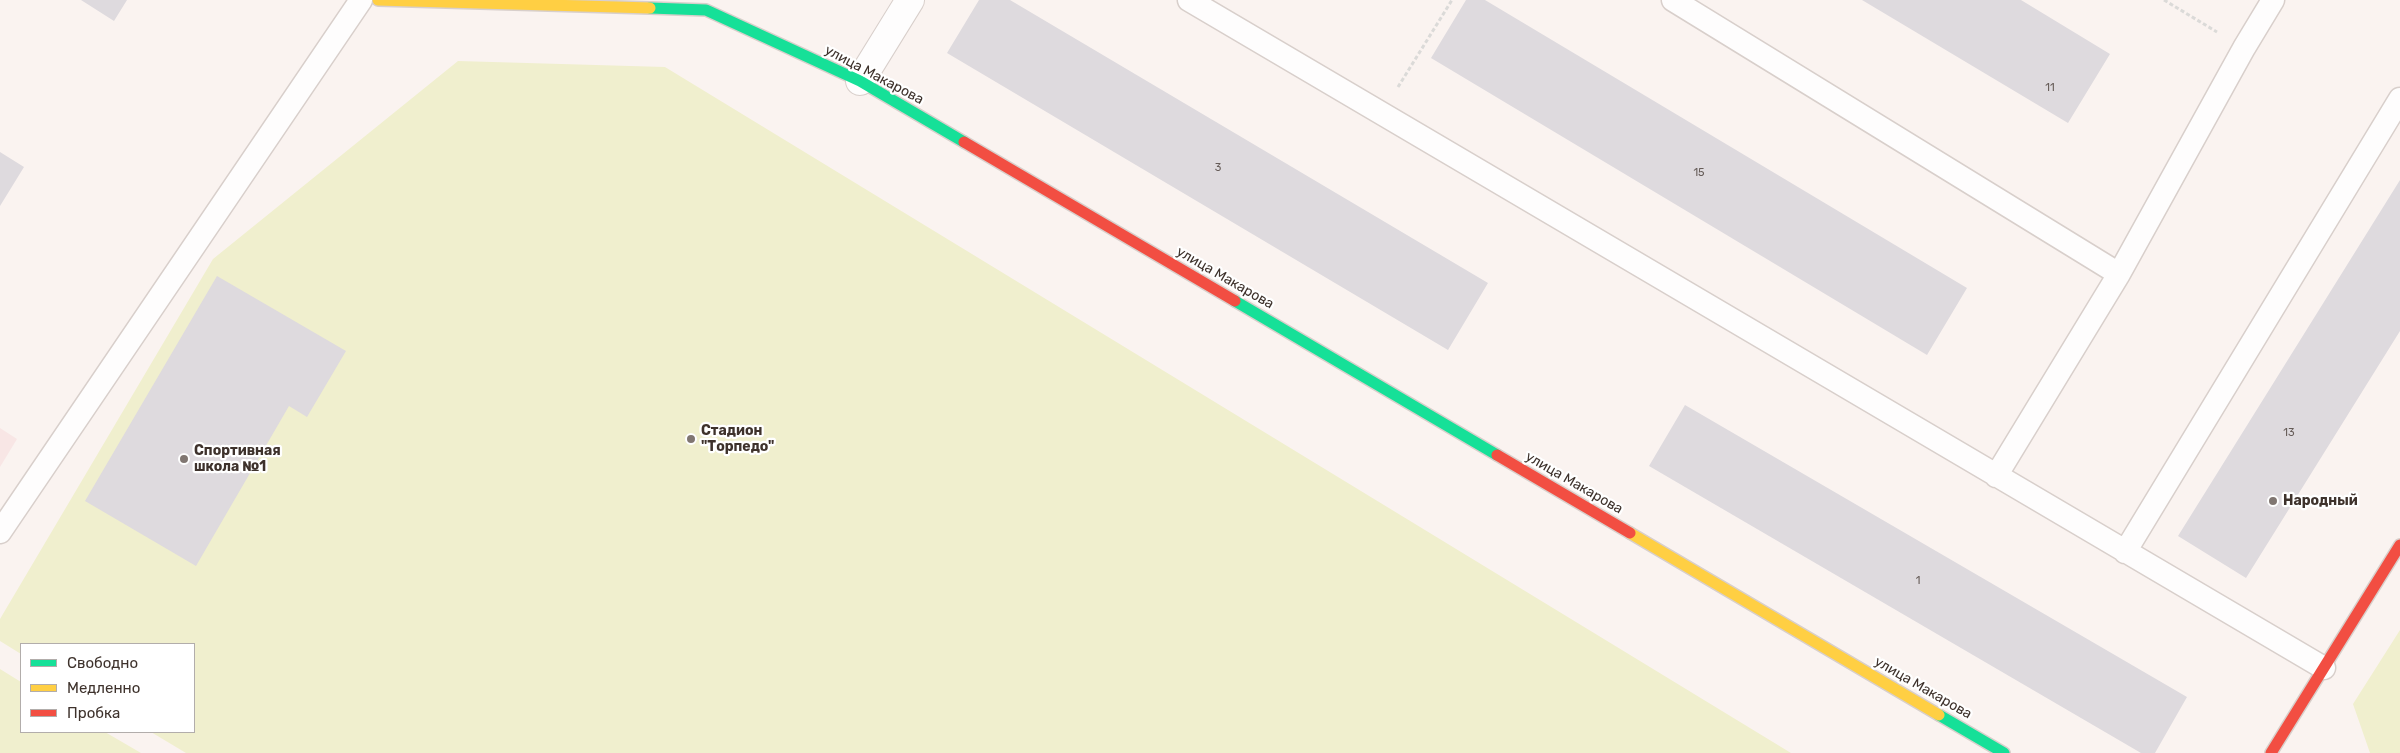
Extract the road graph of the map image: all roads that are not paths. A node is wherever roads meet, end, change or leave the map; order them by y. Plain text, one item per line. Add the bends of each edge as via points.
1 (361, 0) edge
2 (378, 0) edge
3 (910, 0) edge
4 (1189, 0) edge
5 (1673, 0) edge
6 (2273, 0) edge
7 (632, 4) edge
8 (860, 82) junction
9 (2400, 99) edge
10 (2120, 274) junction
11 (1996, 476) junction
12 (0, 532) edge
13 (2400, 545) edge
14 (2125, 552) junction
15 (2324, 668) junction
16 (2004, 753) edge
17 (2271, 753) edge

1 - 12 lane
2 - 7 street, улица Макарова
3 - 8 street
4 - 11 lane
5 - 10 lane
6 - 10 lane
7 - 8 street, улица Макарова via 706,10
8 - 16 street, улица Макарова
9 - 14 lane
10 - 11 lane
11 - 14 lane
13 - 15 street
14 - 15 lane
15 - 17 street

